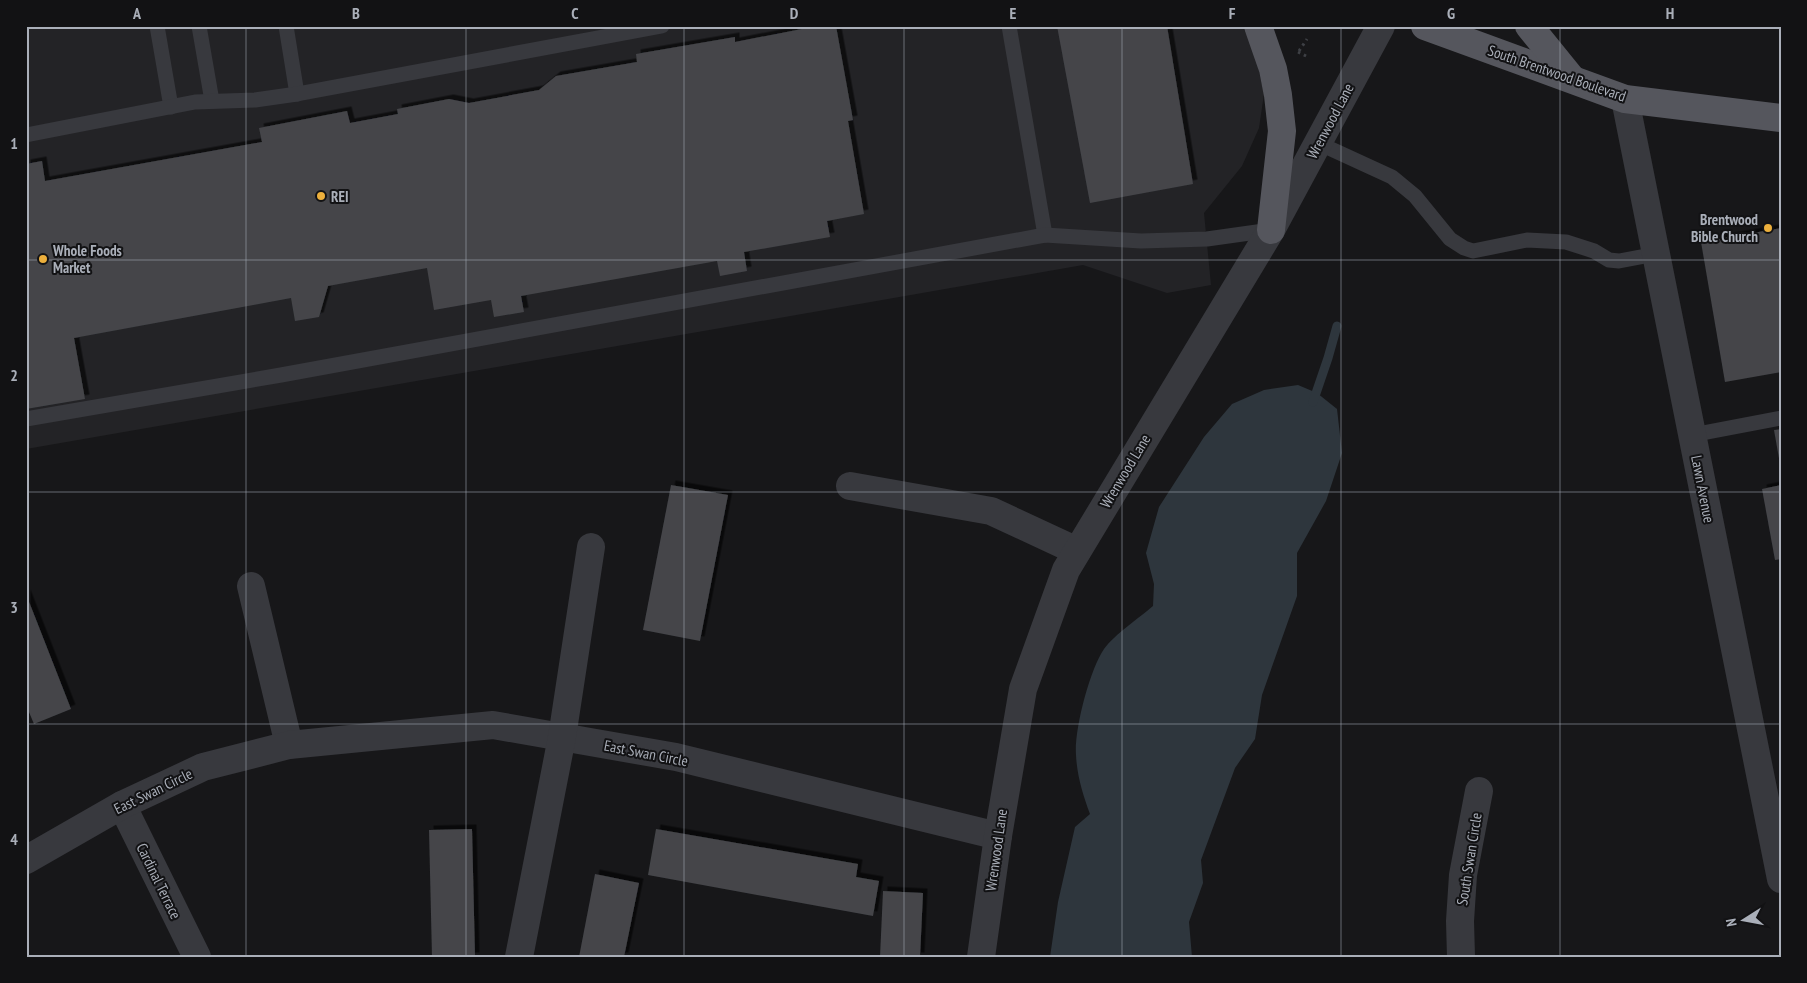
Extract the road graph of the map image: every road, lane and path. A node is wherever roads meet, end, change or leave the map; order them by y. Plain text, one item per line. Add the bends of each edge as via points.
1 (156, 26) edge
2 (199, 26) edge
3 (286, 26) edge
4 (662, 26) edge
5 (1009, 26) edge
6 (1258, 26) edge
7 (1381, 26) edge
8 (1425, 26) edge
9 (1529, 26) edge
10 (1307, 39) dead end
11 (1299, 51) dead end
12 (1573, 80) junction
13 (297, 94) junction
14 (1625, 99) junction
15 (212, 101) junction
16 (171, 107) junction
17 (1781, 118) edge
18 (26, 136) edge
19 (1318, 143) junction
20 (1271, 230) junction
21 (1045, 235) junction
22 (1656, 254) junction
23 (1781, 418) edge
24 (26, 419) edge
25 (1692, 435) junction
26 (850, 486) dead end
27 (590, 547) dead end
28 (1078, 551) junction
29 (251, 586) dead end
30 (562, 737) junction
31 (289, 745) junction
32 (1479, 791) dead end
33 (122, 805) junction
34 (998, 836) junction
35 (26, 860) edge
36 (1781, 879) edge
37 (197, 957) edge
38 (519, 957) edge
39 (981, 957) edge
40 (1461, 957) edge

1 - 16 lane
2 - 15 lane
3 - 13 lane
4 - 13 lane
5 - 21 lane
6 - 20 main road via 1273,69 1282,131
7 - 19 street, Wrenwood Lane
8 - 12 main road, South Brentwood Boulevard
9 - 12 main road
10 - 11 path
12 - 14 main road, South Brentwood Boulevard
13 - 15 lane via 255,100
14 - 17 main road, South Brentwood Boulevard
14 - 22 street, Lawn Avenue
15 - 16 lane
16 - 18 lane
19 - 20 street, Wrenwood Lane
19 - 22 lane via 1392,177 1415,196 1450,239 1473,251 1527,240 1566,242 1594,251 1609,260
20 - 21 lane via 1206,239 1141,241
20 - 28 street, Wrenwood Lane
21 - 24 lane
22 - 25 street, Lawn Avenue
23 - 25 lane
25 - 36 street, Lawn Avenue
26 - 28 street via 991,511
27 - 30 street
28 - 34 street, Wrenwood Lane via 1066,570 1023,689
29 - 31 street
30 - 31 street, East Swan Circle via 493,724
30 - 34 street, East Swan Circle via 676,757
30 - 38 street
31 - 33 street, East Swan Circle via 203,767
32 - 40 street, South Swan Circle via 1463,875
33 - 35 street, East Swan Circle
33 - 37 street, Cardinal Terrace
34 - 39 street, Wrenwood Lane

